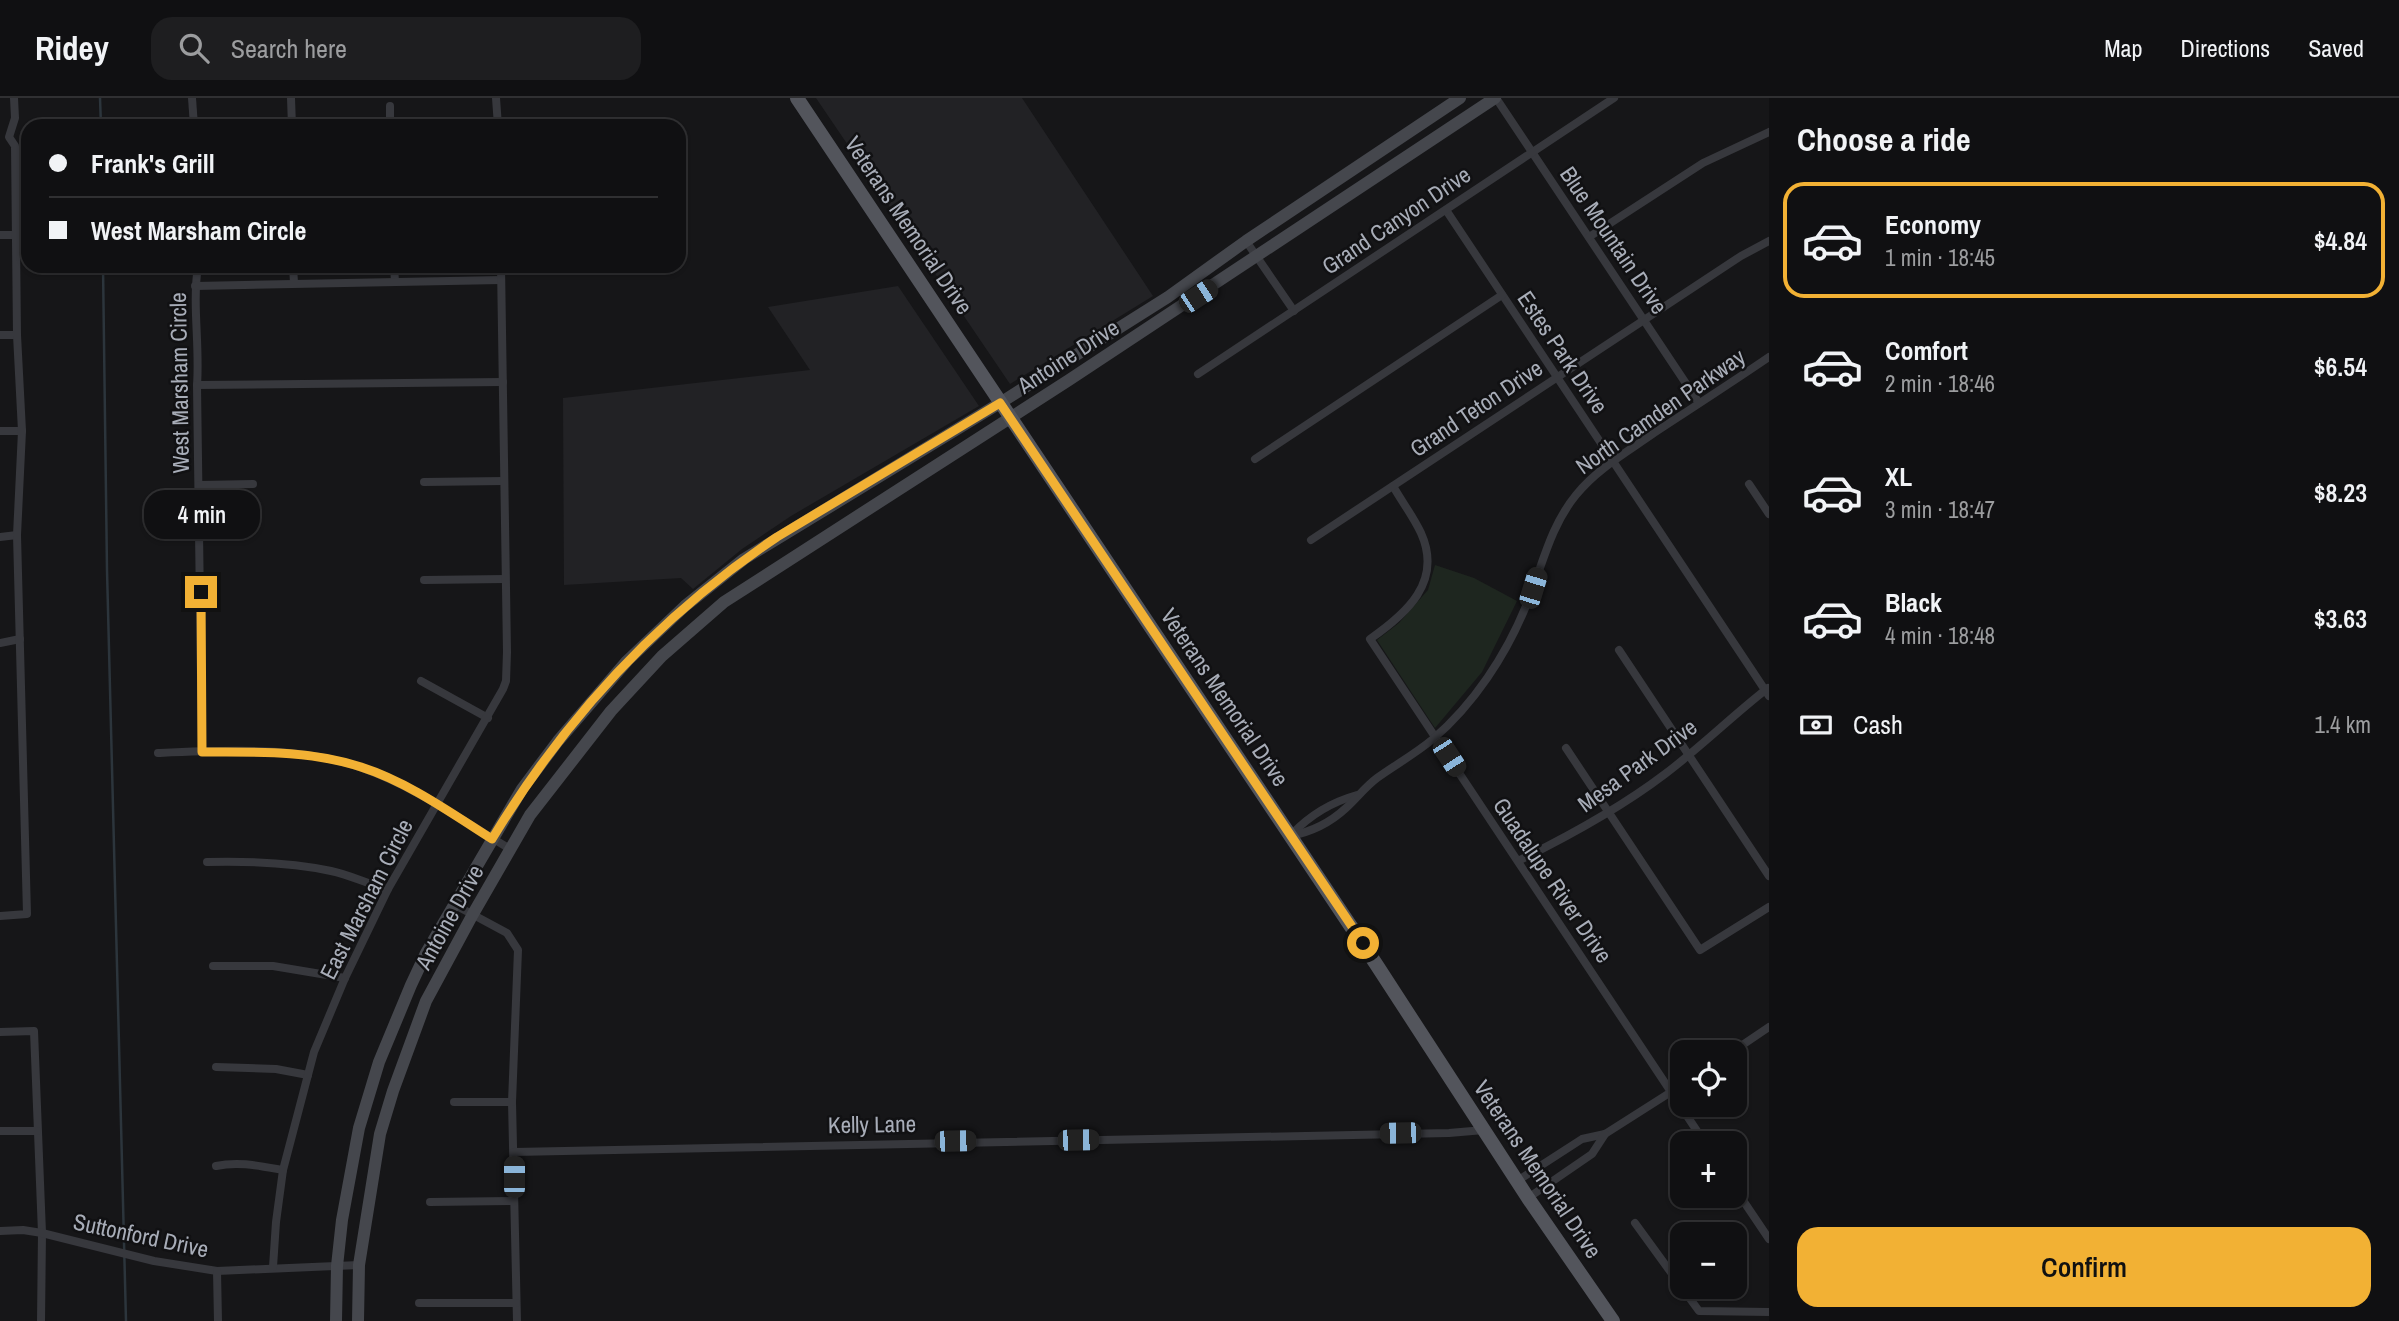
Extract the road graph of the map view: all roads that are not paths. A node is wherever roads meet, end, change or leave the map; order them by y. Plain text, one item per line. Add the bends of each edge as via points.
1 (14, 98) edge
2 (192, 98) edge
3 (291, 98) edge
4 (496, 98) edge
5 (797, 98) edge
6 (1460, 98) edge
7 (1496, 98) edge
8 (1614, 98) edge
9 (390, 106) dead end
10 (194, 119) edge
11 (292, 119) edge
12 (390, 119) edge
13 (498, 119) edge
14 (1769, 132) edge
15 (5, 136) edge
16 (1532, 153) junction
17 (1446, 210) junction
18 (0, 235) edge
19 (16, 235) junction
20 (1589, 237) junction
21 (1246, 241) junction
22 (1769, 241) edge
23 (1257, 257) junction
24 (197, 273) edge
25 (293, 273) edge
26 (394, 273) edge
27 (501, 273) edge
28 (501, 281) junction
29 (395, 282) junction
30 (294, 283) junction
31 (195, 286) junction
32 (1502, 295) junction
33 (1150, 308) junction
34 (1294, 311) junction
35 (1643, 320) junction
36 (1159, 321) junction
37 (0, 335) edge
38 (18, 335) junction
39 (1769, 358) edge
40 (1198, 374) dead end
41 (1557, 377) junction
42 (503, 382) junction
43 (197, 385) junction
44 (1000, 403) junction
45 (1699, 404) junction
46 (1010, 418) junction
47 (0, 431) edge
48 (22, 431) junction
49 (1255, 459) dead end
50 (1613, 461) junction
51 (505, 481) junction
52 (424, 482) dead end
53 (253, 484) dead end
54 (1749, 484) dead end
55 (200, 485) junction
56 (1393, 486) junction
57 (1769, 514) edge
58 (17, 535) junction
59 (0, 537) edge
60 (1311, 540) dead end
61 (505, 579) junction
62 (424, 580) dead end
63 (20, 639) junction
64 (0, 643) edge
65 (1619, 650) dead end
66 (421, 681) dead end
67 (1768, 691) edge
68 (488, 718) junction
69 (1435, 737) junction
70 (1566, 748) dead end
71 (202, 752) junction
72 (158, 753) dead end
73 (1689, 755) junction
74 (1357, 795) junction
75 (437, 804) junction
76 (1608, 813) junction
77 (1290, 835) junction
78 (492, 839) junction
79 (510, 849) junction
80 (207, 862) dead end
81 (1518, 862) junction
82 (1769, 876) edge
83 (388, 889) junction
84 (455, 905) junction
85 (1769, 907) edge
86 (473, 914) junction
87 (0, 916) edge
88 (213, 966) dead end
89 (345, 978) junction
90 (1769, 1027) edge
91 (0, 1032) edge
92 (1747, 1042) edge
93 (216, 1067) dead end
94 (307, 1075) junction
95 (372, 1083) junction
96 (1670, 1090) edge
97 (393, 1091) junction
98 (1670, 1093) edge
99 (454, 1102) dead end
100 (512, 1102) junction
101 (37, 1130) junction
102 (1484, 1130) junction
103 (0, 1131) edge
104 (1605, 1134) junction
105 (514, 1152) junction
106 (216, 1166) dead end
107 (283, 1170) junction
108 (1517, 1181) junction
109 (1528, 1198) junction
110 (514, 1201) junction
111 (430, 1202) dead end
112 (1747, 1206) edge
113 (1636, 1223) dead end
114 (0, 1231) edge
115 (42, 1233) junction
116 (1769, 1239) edge
117 (359, 1265) junction
118 (337, 1266) junction
119 (273, 1267) junction
120 (217, 1271) junction
121 (419, 1303) dead end
122 (516, 1303) junction
123 (1769, 1312) edge
124 (41, 1321) edge
125 (218, 1321) edge
126 (336, 1321) edge
127 (358, 1321) edge
128 (517, 1321) edge
129 (1613, 1321) edge

1 - 15 street via 15,118
2 - 10 street
3 - 11 street
4 - 13 street
5 - 44 main road, Veterans Memorial Drive
6 - 21 main road, Antoine Drive
7 - 16 street, Blue Mountain Drive
7 - 23 main road, Antoine Drive
8 - 16 street, Grand Canyon Drive
9 - 12 street
14 - 20 street via 1703,163
15 - 19 street via 15,146
16 - 17 street, Grand Canyon Drive
16 - 20 street, Blue Mountain Drive
17 - 32 street, Estes Park Drive
17 - 34 street, Grand Canyon Drive
18 - 19 street
19 - 38 street
20 - 35 street, Blue Mountain Drive
21 - 23 street
21 - 33 main road, Antoine Drive
22 - 35 street, Grand Teton Drive
23 - 34 street
23 - 36 main road, Antoine Drive
24 - 31 street, West Marsham Circle
25 - 30 street
26 - 29 street
27 - 28 street, East Marsham Circle
28 - 29 street
28 - 42 street, East Marsham Circle
29 - 30 street
30 - 31 street
31 - 43 street, West Marsham Circle via 200,356
32 - 41 street, Estes Park Drive
32 - 49 street
33 - 36 main road
33 - 44 main road, Antoine Drive
34 - 40 street, Grand Canyon Drive
35 - 41 street, Grand Teton Drive
35 - 45 street, Blue Mountain Drive
36 - 46 main road, Antoine Drive
37 - 38 street
38 - 48 street
39 - 45 street, North Camden Parkway
41 - 50 street, Estes Park Drive
41 - 56 street, Grand Teton Drive
42 - 43 street
42 - 51 street, East Marsham Circle
43 - 55 street, West Marsham Circle
44 - 46 main road, Veterans Memorial Drive
44 - 78 main road, Antoine Drive via 777,537 685,606 626,662 558,741
45 - 50 street, North Camden Parkway
46 - 77 main road, Veterans Memorial Drive
46 - 79 main road, Antoine Drive via 724,602 662,656 599,724
47 - 48 street
48 - 58 street
50 - 67 street, Estes Park Drive
50 - 69 street, North Camden Parkway via 1570,502 1505,649 1476,694
51 - 52 street
51 - 61 street, East Marsham Circle
53 - 55 street
54 - 57 street
55 - 71 street, West Marsham Circle
56 - 60 street, Grand Teton Drive
56 - 69 street, Guadalupe River Drive via 1421,533 1426,564 1422,587 1409,609 1370,639
58 - 59 street
58 - 63 street
61 - 62 street
61 - 68 street, East Marsham Circle via 506,681
63 - 64 street
63 - 87 street via 27,914
65 - 73 street
66 - 68 street
67 - 73 street, Mesa Park Drive
68 - 75 street, East Marsham Circle
69 - 74 street, North Camden Parkway
69 - 81 street, Guadalupe River Drive
70 - 76 street
71 - 72 street
71 - 75 street via 299,754 341,762 383,776
73 - 76 street, Mesa Park Drive
73 - 82 street
74 - 77 street, North Camden Parkway via 1318,812
74 - 77 street, North Camden Parkway via 1325,823
75 - 78 street
75 - 83 street, East Marsham Circle
76 - 81 street, Mesa Park Drive
76 - 85 street via 1700,950
77 - 102 main road, Veterans Memorial Drive
78 - 79 street
78 - 84 main road, Antoine Drive
79 - 86 main road, Antoine Drive
80 - 83 street via 305,866
81 - 96 street, Guadalupe River Drive
83 - 89 street, East Marsham Circle
84 - 86 street
84 - 95 main road, Antoine Drive via 411,985
86 - 97 main road, Antoine Drive via 426,1001
86 - 100 street via 508,933 518,950
88 - 89 street via 272,966
89 - 94 street, East Marsham Circle
90 - 92 street
91 - 101 street via 34,1031
93 - 94 street
94 - 107 street, East Marsham Circle
95 - 97 main road
95 - 118 main road, Antoine Drive via 350,1172
97 - 117 main road, Antoine Drive via 380,1134
98 - 104 street
99 - 100 street
100 - 105 street
101 - 103 street
101 - 115 street
102 - 105 street, Kelly Lane
102 - 108 main road, Veterans Memorial Drive
104 - 108 street via 1582,1139
104 - 109 street via 1592,1154
105 - 110 street
106 - 107 street via 240,1163
107 - 119 street, East Marsham Circle
108 - 109 main road, Veterans Memorial Drive
109 - 129 main road, Veterans Memorial Drive
110 - 111 street
110 - 122 street
112 - 116 street
113 - 123 street via 1699,1311
114 - 115 street, Suttonford Drive
115 - 120 street, Suttonford Drive via 154,1261
115 - 124 street
117 - 118 street, Suttonford Drive
117 - 127 main road, Antoine Drive
118 - 119 street, Suttonford Drive
118 - 126 main road, Antoine Drive
119 - 120 street, Suttonford Drive
120 - 125 street
121 - 122 street
122 - 128 street

